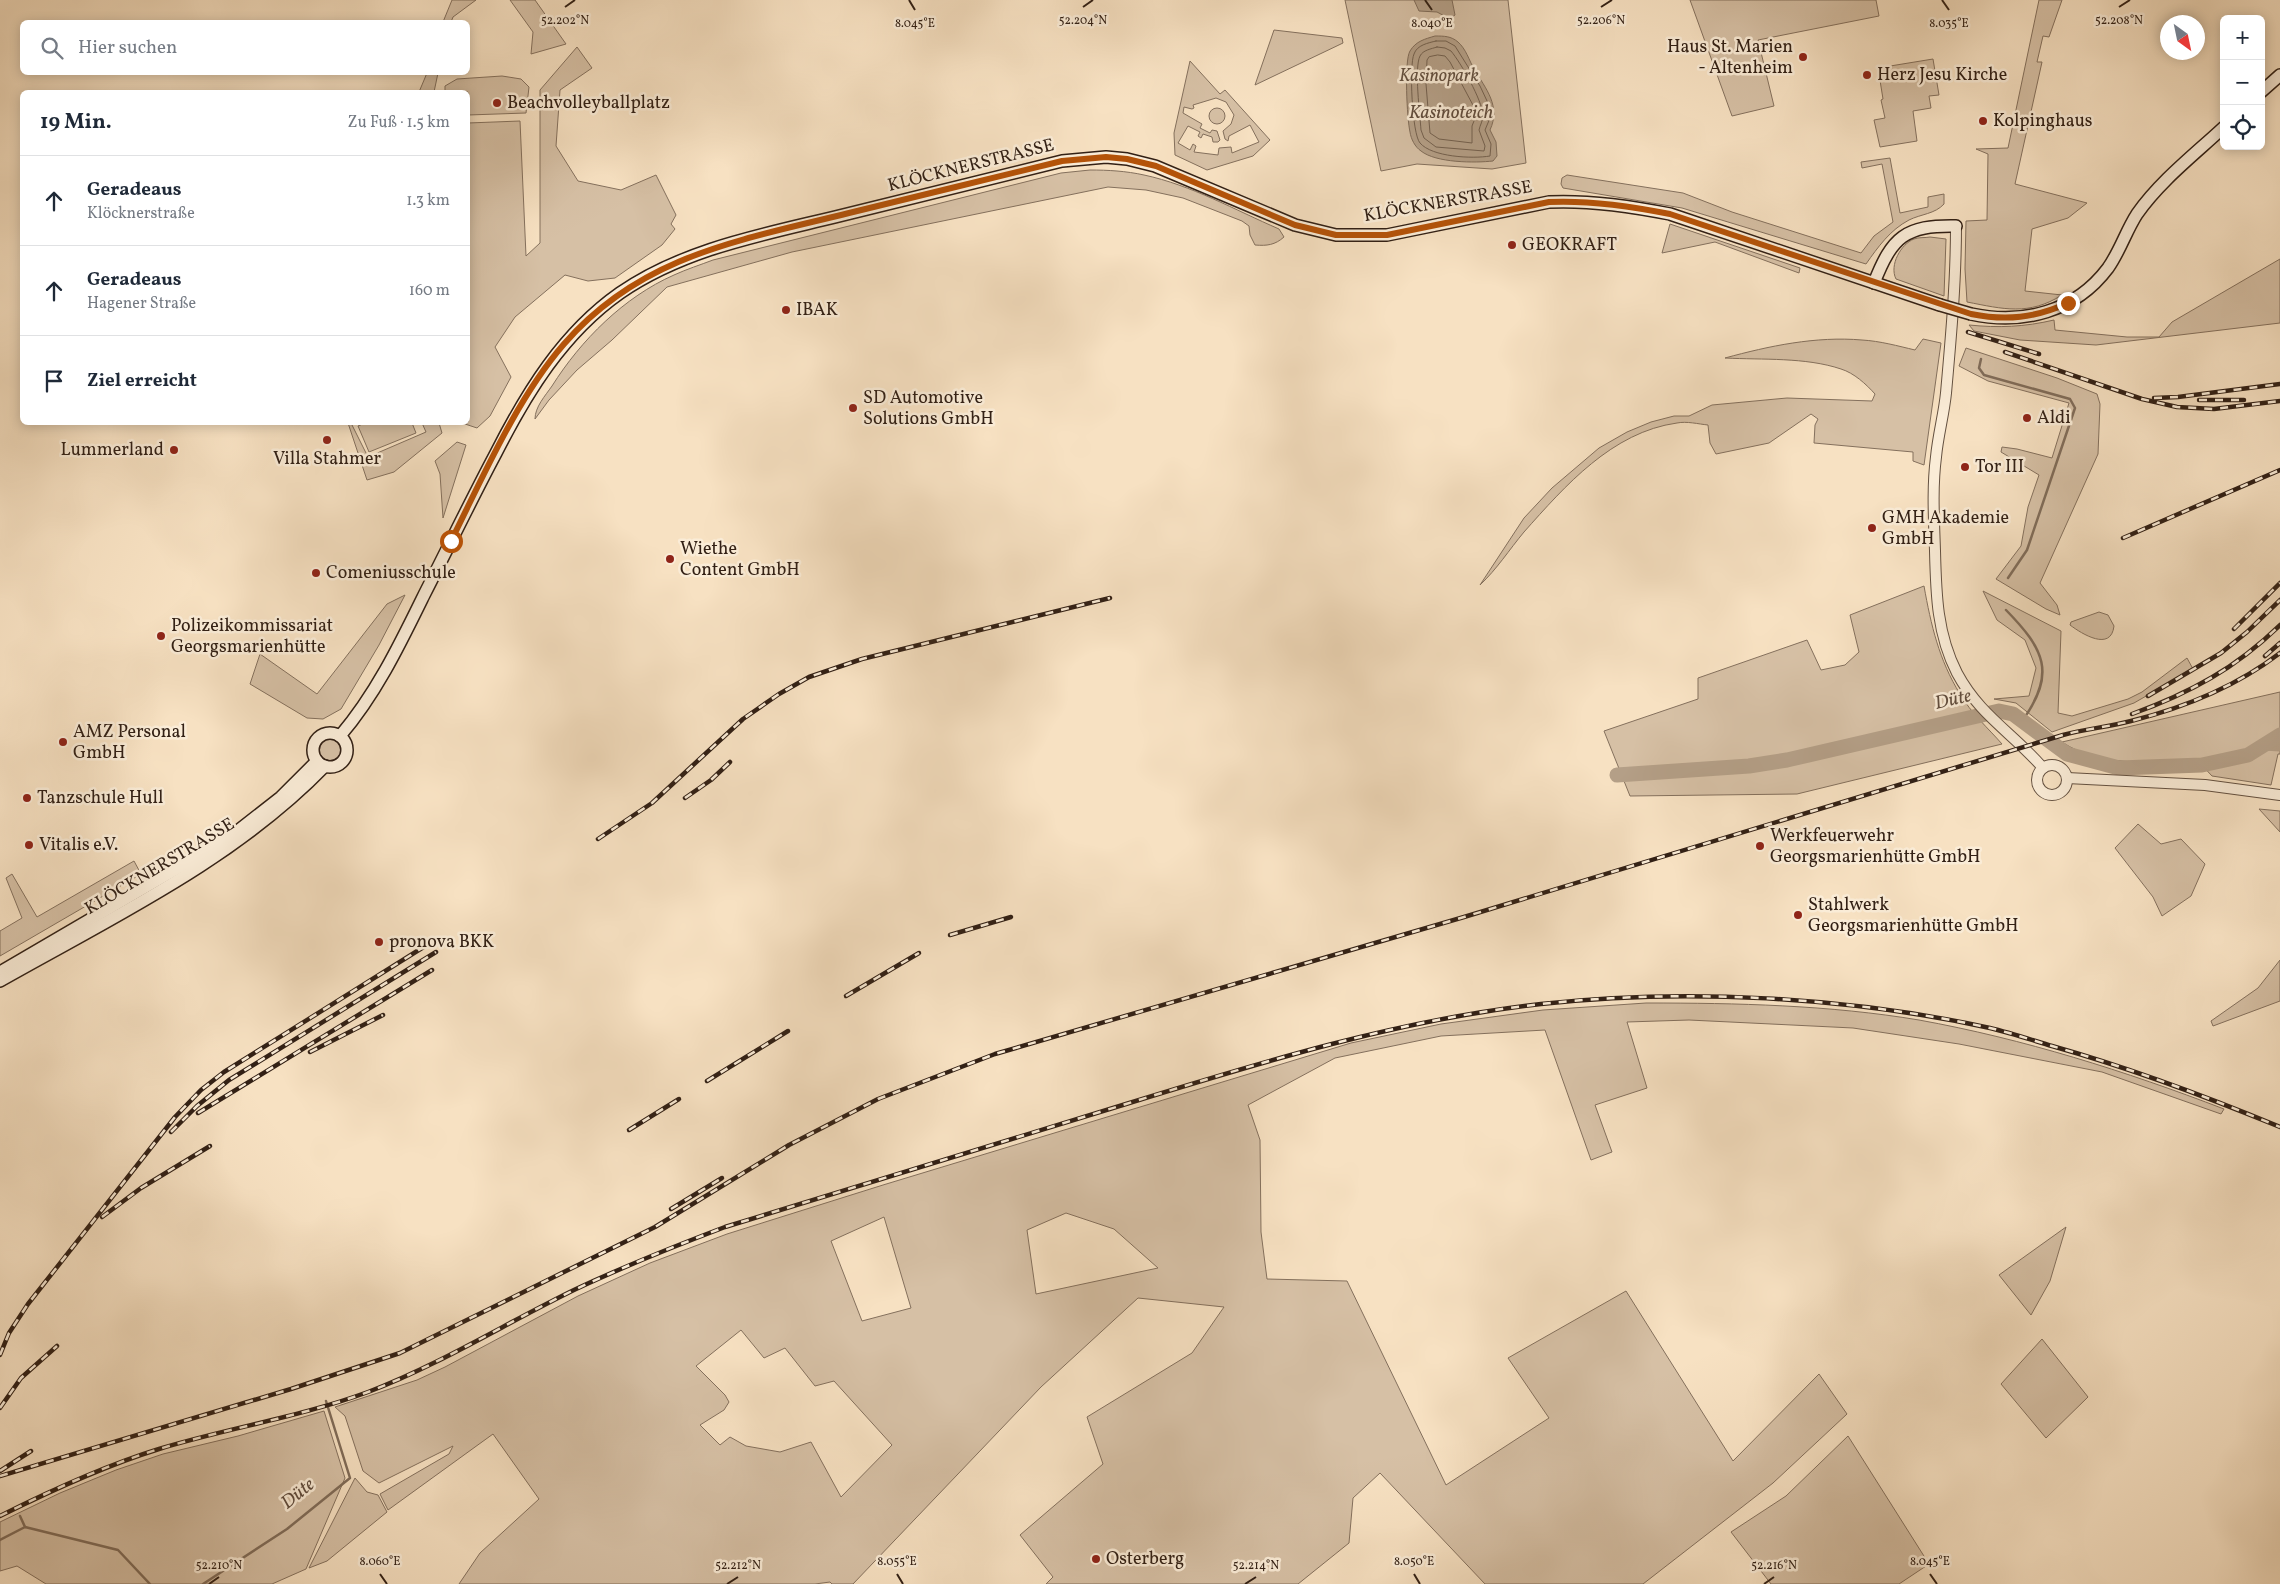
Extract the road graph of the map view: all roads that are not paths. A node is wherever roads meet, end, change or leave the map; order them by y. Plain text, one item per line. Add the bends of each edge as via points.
1 (2280, 75) edge
2 (2265, 88) edge
3 (2220, 131) edge
4 (1956, 226) joint
5 (1874, 283) junction
6 (340, 736) junction
7 (321, 763) junction
8 (2043, 768) junction
9 (2067, 778) junction
10 (2280, 795) edge
11 (154, 884) junction
12 (116, 916) junction
13 (0, 972) edge
14 (0, 981) edge

1 - 2 main road
3 - 5 main road, KLÖCKNERSTRASSE, bridge via 2148,202 2130,226 2107,268 2085,291 2053,310 2029,317 1997,318 1971,314
4 - 5 main road via 1932,225 1902,238 1885,258
4 - 8 street via 1956,278 1947,386 1933,499 1935,581 1941,631 1949,655 1979,706
5 - 6 main road, KLÖCKNERSTRASSE via 1670,214 1630,206 1575,201 1549,202 1387,235 1336,235 1295,225 1156,166 1106,157 1062,161 700,252 663,268 620,293 582,325 550,362 496,451 398,648 374,690
6 - 7 main road via 346,745 345,756 338,764
6 - 7 main road via 331,733 317,738 312,748
7 - 11 main road, KLÖCKNERSTRASSE via 243,828
7 - 12 main road, KLÖCKNERSTRASSE via 286,804 239,841
8 - 9 street via 2058,767
8 - 9 street via 2037,781 2044,793 2053,795 2062,791
9 - 10 street via 2206,785
11 - 12 main road via 150,891 113,912
11 - 13 main road, KLÖCKNERSTRASSE
12 - 14 main road, KLÖCKNERSTRASSE

